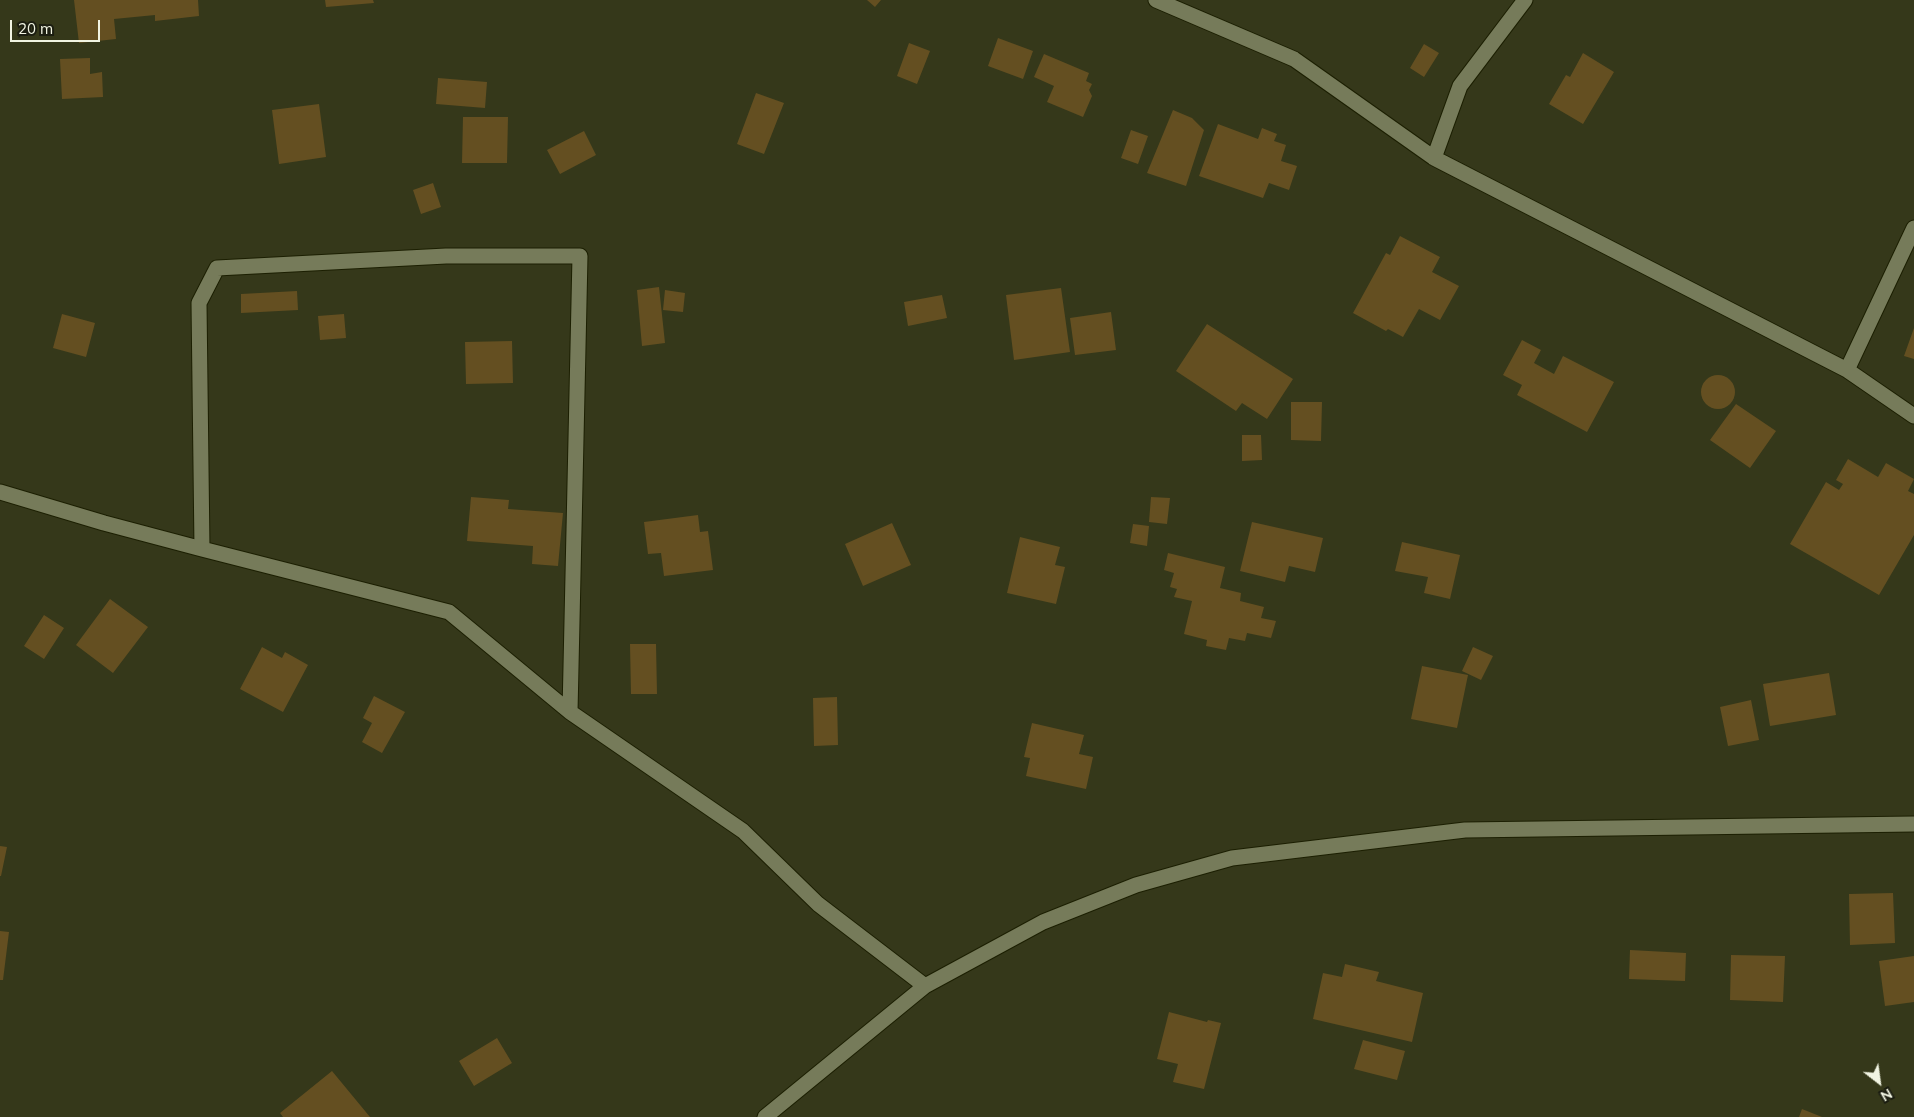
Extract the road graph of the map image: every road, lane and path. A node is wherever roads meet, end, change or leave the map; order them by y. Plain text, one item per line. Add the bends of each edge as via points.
1 (1156, 0) edge
2 (1525, 0) edge
3 (1434, 158) junction
4 (1914, 228) edge
5 (1847, 370) junction
6 (1914, 416) edge
7 (0, 492) edge
8 (202, 549) junction
9 (570, 712) junction
10 (1914, 824) edge
11 (925, 986) junction
12 (765, 1117) edge

1 - 3 street via 1294,59
2 - 3 street via 1460,86
3 - 5 street
4 - 5 street
5 - 6 street
7 - 8 street
8 - 9 street via 449,612
8 - 9 street via 199,303 217,268 446,256 580,256
9 - 11 street via 743,831 818,904
10 - 11 street via 1465,830 1232,858 1136,886 1042,922
11 - 12 street

